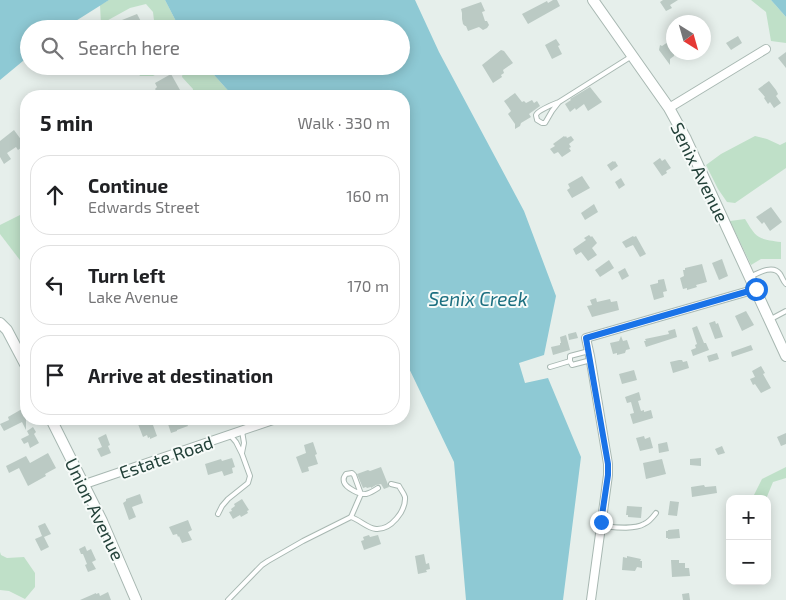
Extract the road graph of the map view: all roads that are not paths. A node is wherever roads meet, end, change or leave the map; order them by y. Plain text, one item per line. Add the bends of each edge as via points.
1 (593, 0) edge
2 (766, 49) dead end
3 (632, 56) junction
4 (559, 102) junction
5 (669, 108) junction
6 (750, 277) junction
7 (786, 284) edge
8 (756, 289) junction
9 (786, 311) edge
10 (770, 320) junction
11 (0, 323) edge
12 (589, 351) junction
13 (20, 355) edge
14 (786, 356) edge
15 (591, 360) junction
16 (570, 361) junction
17 (550, 367) dead end
18 (55, 425) edge
19 (259, 425) edge
20 (242, 431) junction
21 (230, 435) junction
22 (242, 454) junction
23 (85, 484) junction
24 (391, 484) dead end
25 (378, 488) dead end
26 (361, 494) junction
27 (218, 514) dead end
28 (656, 514) dead end
29 (351, 517) junction
30 (601, 526) junction
31 (136, 600) edge
32 (228, 600) edge
33 (591, 600) edge

1 - 3 street, Senix Avenue
2 - 5 street
3 - 4 lane
3 - 5 street, Senix Avenue
4 - 4 lane via 545,123 537,120 540,111
5 - 6 street, Senix Avenue
6 - 7 lane via 766,270 776,270
6 - 8 street, Senix Avenue
8 - 10 street, Senix Avenue
8 - 12 street via 586,338
9 - 10 lane
10 - 14 street, Senix Avenue
11 - 13 street
12 - 15 street
12 - 16 lane via 570,356
15 - 16 lane via 572,364
15 - 30 street via 608,464
16 - 17 lane
18 - 23 street, Union Avenue
19 - 20 street, Estate Road
20 - 21 street, Estate Road
20 - 22 lane
21 - 22 lane
21 - 23 street, Estate Road
22 - 27 lane via 249,480 228,499
23 - 31 street, Union Avenue
24 - 29 lane via 399,486 405,497 400,513 389,526 375,529
25 - 26 lane
26 - 26 lane via 354,475 346,474 345,484
26 - 29 lane
28 - 30 lane via 640,526
29 - 32 lane via 272,557
30 - 33 street

